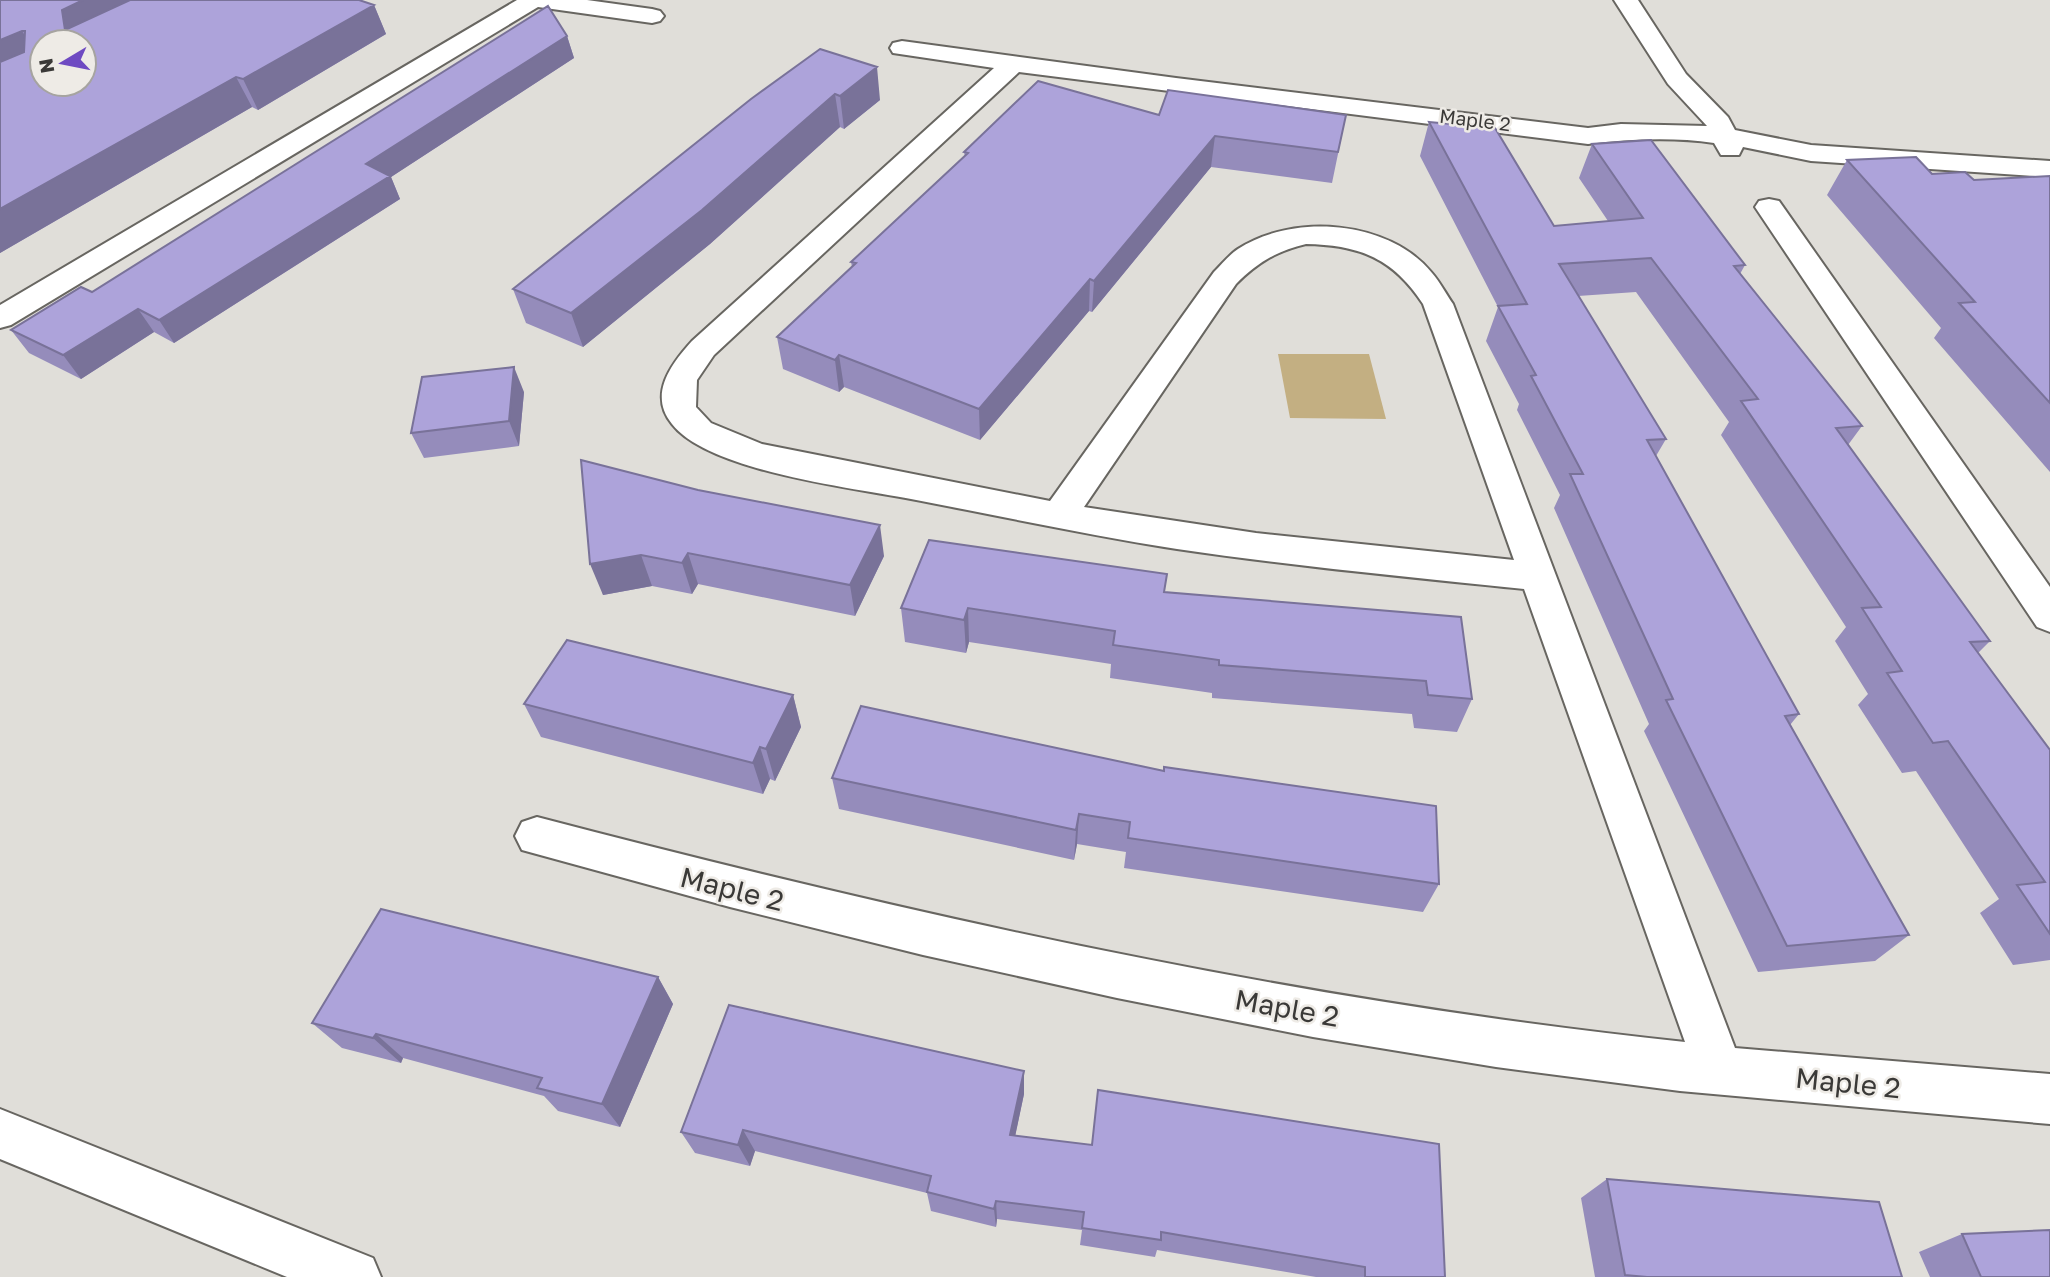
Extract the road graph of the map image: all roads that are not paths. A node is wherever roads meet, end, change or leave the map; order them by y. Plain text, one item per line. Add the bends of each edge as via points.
1 (535, 0) edge
2 (1626, 0) edge
3 (652, 16) dead end
4 (902, 48) dead end
5 (1013, 64) junction
6 (1676, 79) junction
7 (1691, 132) junction
8 (1588, 136) junction
9 (1722, 149) junction
10 (2050, 169) edge
11 (1769, 207) dead end
12 (0, 318) edge
13 (1059, 515) junction
14 (1536, 576) junction
15 (2050, 617) edge
16 (537, 836) dead end
17 (1718, 1069) junction
18 (2050, 1099) edge
19 (0, 1134) edge
20 (354, 1277) edge

1 - 3 street
1 - 12 street
2 - 6 street
4 - 5 street, Maple 2
5 - 8 street, Maple 2
5 - 13 street via 703,348 684,369 677,394 684,417 705,436 737,449
6 - 7 street via 1682,114
6 - 9 street via 1712,115
7 - 8 street, Maple 2
7 - 9 street, Maple 2
8 - 9 street via 1648,148
9 - 10 street
11 - 15 street
13 - 14 street via 1214,540
13 - 14 street via 1236,263 1273,241 1323,235 1375,246 1417,271 1430,287
14 - 17 street
16 - 17 street, Maple 2 via 741,892 1127,979 1510,1044
17 - 18 street, Maple 2
19 - 20 street

